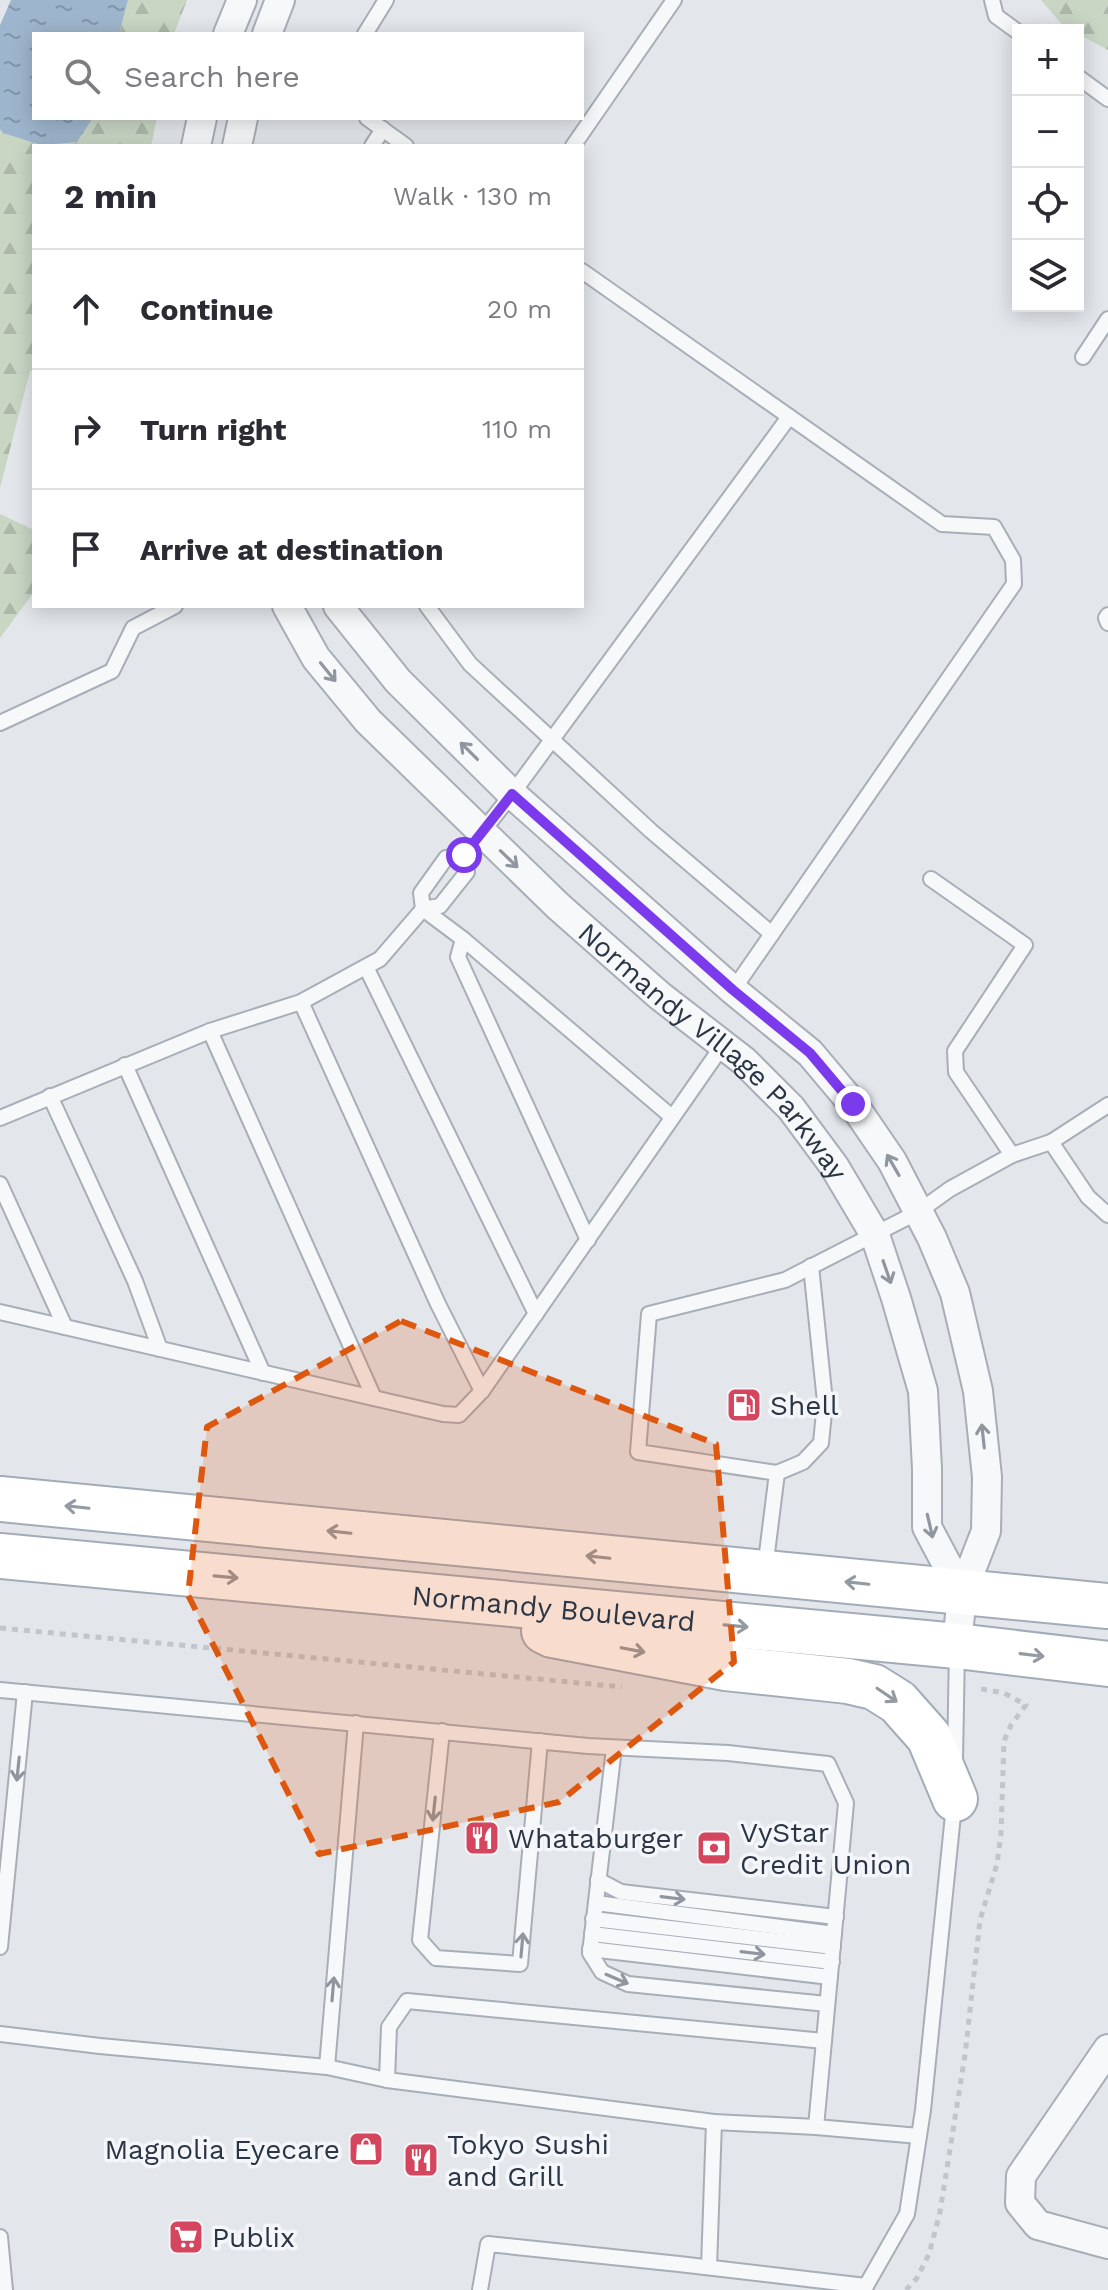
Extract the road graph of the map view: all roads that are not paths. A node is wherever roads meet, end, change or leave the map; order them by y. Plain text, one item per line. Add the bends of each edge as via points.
1 (242, 0) edge
2 (280, 0) edge
3 (386, 0) edge
4 (674, 0) edge
5 (992, 0) edge
6 (1012, 28) edge
7 (229, 32) edge
8 (268, 32) edge
9 (366, 32) edge
10 (1084, 81) edge
11 (1108, 99) edge
12 (202, 120) edge
13 (243, 120) edge
14 (370, 120) edge
15 (383, 129) junction
16 (196, 144) edge
17 (237, 144) edge
18 (373, 144) edge
19 (403, 144) edge
20 (574, 144) edge
21 (584, 272) edge
22 (1108, 319) edge
23 (1083, 357) dead end
24 (789, 417) junction
25 (171, 608) edge
26 (288, 608) edge
27 (340, 608) edge
28 (428, 608) edge
29 (1108, 615) edge
30 (1108, 623) edge
31 (0, 723) edge
32 (553, 740) junction
33 (512, 794) junction
34 (482, 832) junction
35 (464, 855) junction
36 (931, 879) dead end
37 (423, 909) junction
38 (772, 934) junction
39 (463, 939) junction
40 (366, 967) junction
41 (733, 990) junction
42 (301, 1002) junction
43 (210, 1031) junction
44 (723, 1045) junction
45 (125, 1065) junction
46 (50, 1096) junction
47 (1108, 1105) edge
48 (672, 1117) junction
49 (0, 1118) edge
50 (1051, 1142) junction
51 (1012, 1155) junction
52 (0, 1184) edge
53 (918, 1212) junction
54 (1108, 1215) edge
55 (875, 1235) junction
56 (588, 1240) junction
57 (811, 1266) junction
58 (0, 1312) edge
59 (536, 1314) junction
60 (65, 1327) junction
61 (160, 1349) junction
62 (263, 1373) junction
63 (482, 1391) junction
64 (374, 1398) junction
65 (777, 1473) junction
66 (0, 1499) edge
67 (155, 1514) junction
68 (0, 1556) edge
69 (149, 1570) junction
70 (765, 1573) junction
71 (962, 1593) junction
72 (480, 1601) junction
73 (1108, 1606) edge
74 (1108, 1664) edge
75 (957, 1665) junction
76 (0, 1690) edge
77 (25, 1692) junction
78 (356, 1723) junction
79 (442, 1731) junction
80 (540, 1741) junction
81 (614, 1748) junction
82 (955, 1799) junction
83 (598, 1880) junction
84 (596, 1903) junction
85 (836, 1917) junction
86 (592, 1934) junction
87 (0, 1947) edge
88 (832, 1955) junction
89 (827, 2004) junction
90 (0, 2034) edge
91 (824, 2041) junction
92 (1108, 2049) edge
93 (327, 2067) junction
94 (387, 2080) junction
95 (714, 2122) junction
96 (816, 2127) junction
97 (919, 2136) junction
98 (0, 2237) edge
99 (1108, 2244) edge
100 (709, 2267) junction
101 (862, 2288) edge
102 (5, 2290) edge
103 (480, 2290) edge

1 - 7 street
2 - 8 street
3 - 9 lane
4 - 20 lane
5 - 6 lane via 996,16
10 - 11 lane
12 - 16 street
13 - 17 street
14 - 15 lane
15 - 18 lane
15 - 19 lane
21 - 24 lane
22 - 23 lane
24 - 32 lane
24 - 38 lane via 942,524 994,527 1013,560 1014,584
25 - 31 lane via 133,628 112,671
26 -> 34 street, Normandy Village Parkway via 316,658 368,721
33 -> 27 street, Normandy Village Parkway via 398,681
28 - 32 lane via 470,664
29 - 30 lane
32 - 33 lane
32 - 38 lane
33 - 34 lane
33 - 41 street, Normandy Village Parkway
34 - 35 lane
34 -> 44 street, Normandy Village Parkway via 637,976
35 - 37 lane via 446,858 421,893
35 - 37 lane via 467,872 440,906
36 - 51 lane via 1025,945 955,1051 956,1072
37 - 39 lane
37 - 40 lane via 380,959
38 - 41 lane
39 - 48 lane
39 - 56 lane via 458,957
40 - 42 lane
40 - 59 lane
53 -> 41 street, Normandy Village Parkway via 892,1161 853,1104 810,1053
42 - 43 lane
42 - 63 lane
43 - 45 lane
43 - 64 lane
44 - 48 lane
44 - 55 street, Normandy Village Parkway via 791,1108
45 - 46 lane
45 - 62 lane
46 - 49 lane
46 - 61 lane via 135,1281
47 - 50 lane
48 - 56 lane
50 - 51 lane
50 - 54 lane via 1088,1197
51 - 53 lane
52 - 60 lane
53 - 55 lane
71 -> 53 street, Normandy Village Parkway via 986,1531 987,1477 978,1391 955,1293
55 - 57 lane
55 -> 71 street, Normandy Village Parkway via 923,1391 927,1527
56 - 59 lane
57 - 65 lane via 825,1402 821,1443 803,1462
57 - 65 lane via 785,1280 649,1314 638,1452
58 - 60 lane
59 - 63 lane
60 - 61 lane
61 - 62 lane
62 - 64 lane
63 - 64 lane via 459,1415
65 - 70 lane
67 -> 66 main road, Normandy Boulevard
67 - 69 main road
70 -> 67 main road, Normandy Boulevard
68 - 69 main road, Normandy Boulevard
69 -> 72 main road, Normandy Boulevard
71 -> 70 main road, Normandy Boulevard
71 - 73 main road, Normandy Boulevard
71 - 75 street, Normandy Village Parkway
72 -> 75 main road, Normandy Boulevard
72 -> 82 main road via 552,1635 725,1668 874,1687 898,1702 929,1737
75 -> 74 main road, Normandy Boulevard
75 - 82 lane
76 - 77 lane
77 - 78 lane
77 -> 87 lane
78 - 79 lane
93 -> 78 lane
79 - 80 lane
79 -> 80 lane via 420,1940 436,1958 520,1964
80 - 81 lane
81 - 83 lane
81 - 85 lane via 828,1764 846,1803
82 - 97 lane
83 - 84 lane
83 -> 85 lane via 621,1892
84 - 86 lane
84 - 88 lane
85 - 88 lane
86 -> 88 lane
86 - 88 lane
86 -> 89 lane via 590,1953 602,1972 628,1984
88 - 89 lane
89 - 91 lane
90 - 93 lane
91 - 94 lane via 407,2001 389,2027
91 - 96 lane
92 - 99 street via 1021,2176 1020,2203 1038,2225
93 - 94 lane
94 - 95 lane
95 - 96 lane
95 - 100 lane
96 - 97 lane
97 - 101 lane via 907,2214
98 - 102 lane
100 - 101 lane
100 - 103 lane via 488,2244

